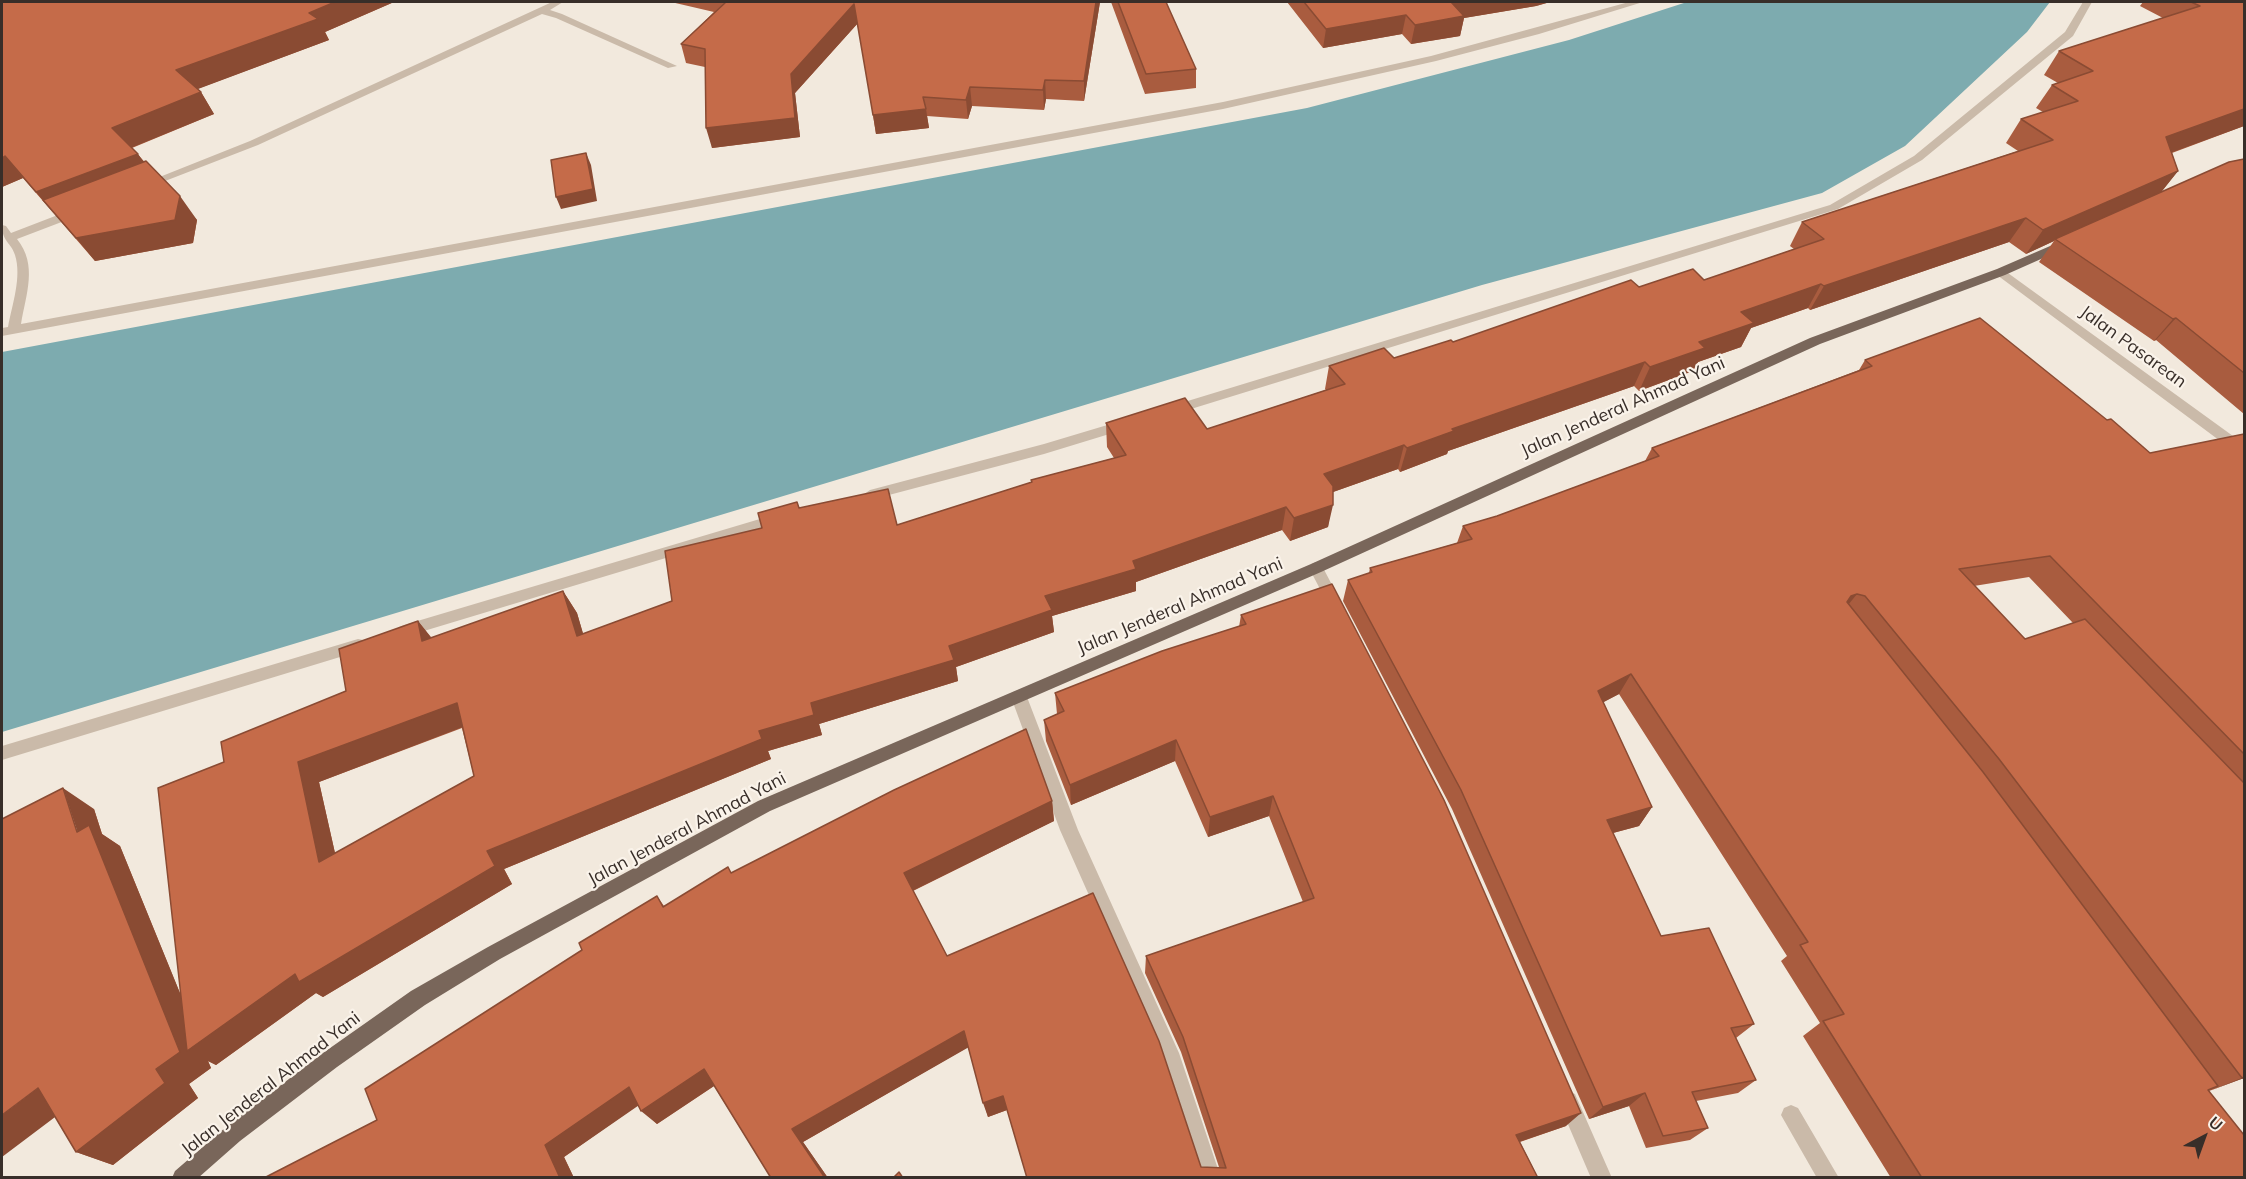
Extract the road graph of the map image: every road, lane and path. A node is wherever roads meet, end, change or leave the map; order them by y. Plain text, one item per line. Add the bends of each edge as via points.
1 (558, 2) edge
2 (1638, 2) edge
3 (2087, 2) edge
4 (541, 11) junction
5 (672, 66) dead end
6 (132, 190) edge
7 (87, 208) edge
8 (5, 233) edge
9 (2075, 239) edge
10 (2001, 272) junction
11 (8, 331) edge
12 (1156, 416) edge
13 (1134, 422) edge
14 (2244, 451) edge
15 (859, 497) edge
16 (790, 515) edge
17 (1317, 568) junction
18 (1342, 618) edge
19 (390, 636) edge
20 (367, 642) edge
21 (1019, 697) junction
22 (2, 753) edge
23 (1559, 1081) edge
24 (1791, 1115) dead end
25 (182, 1178) edge
26 (1211, 1178) edge
27 (1602, 1178) edge
28 (1829, 1178) edge

1 - 4 street
2 - 11 street via 1418,63 1296,90
3 - 12 street via 2069,34 1918,158 1834,207
4 - 5 street
4 - 6 street via 254,143
7 - 8 street
8 - 11 street via 20,251 24,268
9 - 10 main road, Jalan Jenderal Ahmad Yani
10 - 14 street, Jalan Pasarean
10 - 17 main road, Jalan Jenderal Ahmad Yani via 1815,341
13 - 15 street
16 - 19 street
17 - 18 street
17 - 21 main road, Jalan Jenderal Ahmad Yani
20 - 22 street
21 - 25 main road, Jalan Jenderal Ahmad Yani via 764,806 494,953 418,998 340,1053
21 - 26 street via 1069,830 1169,1053
23 - 27 street
24 - 28 street

